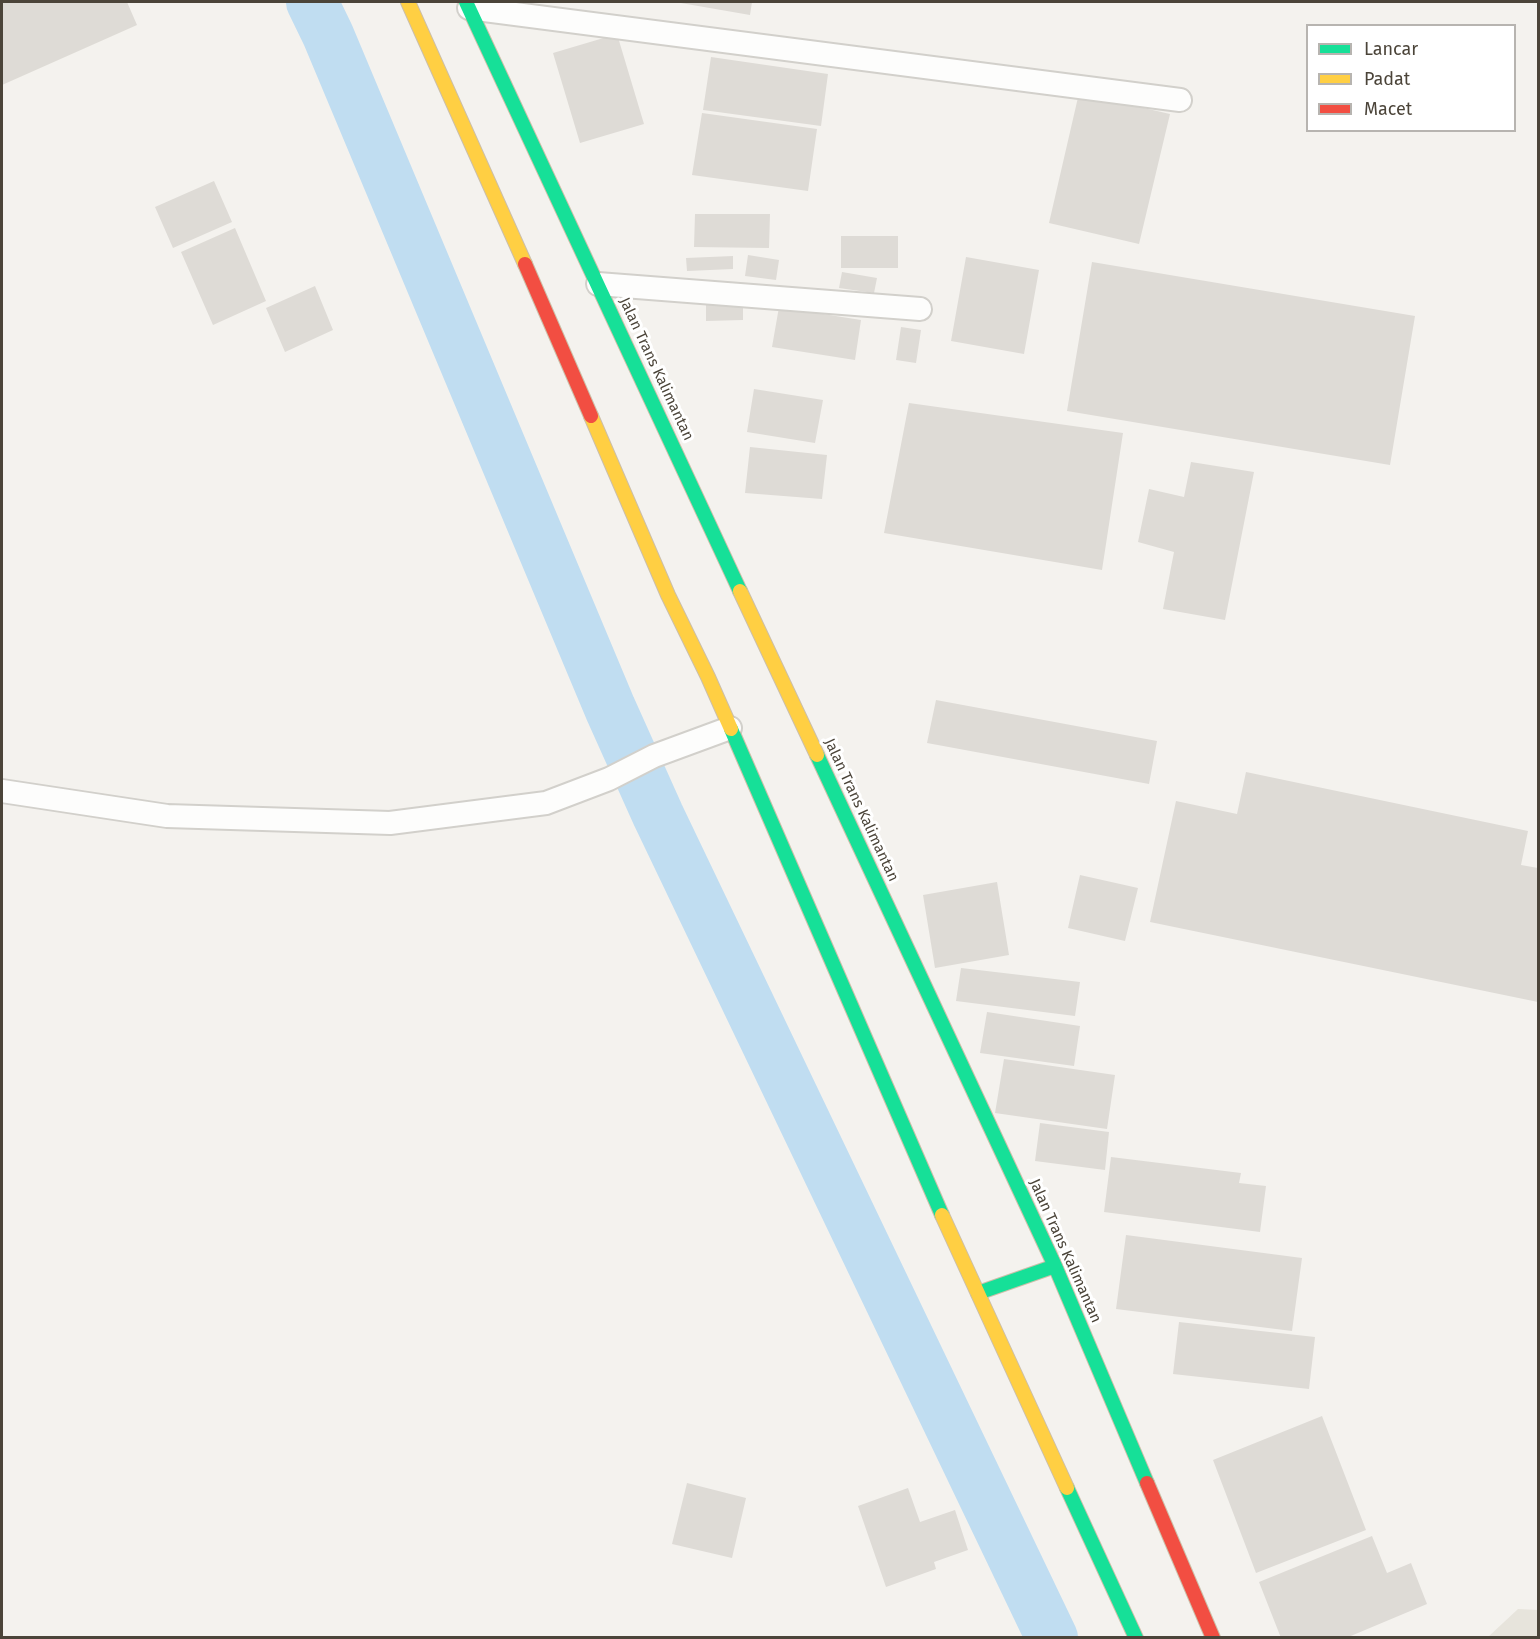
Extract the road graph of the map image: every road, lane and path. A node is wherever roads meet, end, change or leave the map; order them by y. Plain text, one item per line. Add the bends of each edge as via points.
1 (408, 2) edge
2 (468, 5) edge
3 (1180, 100) dead end
4 (598, 284) junction
5 (920, 309) dead end
6 (730, 728) junction
7 (2, 791) edge
8 (1057, 1271) junction
9 (981, 1298) junction
10 (1136, 1638) edge
11 (1213, 1638) edge

1 - 6 highway
2 - 3 lane
2 - 4 highway, Jalan Trans Kalimantan
4 - 5 lane
4 - 8 highway, Jalan Trans Kalimantan
6 - 7 lane via 546,803 390,823 167,816
6 - 9 highway
8 - 9 highway
8 - 11 highway, Jalan Trans Kalimantan
9 - 10 highway

